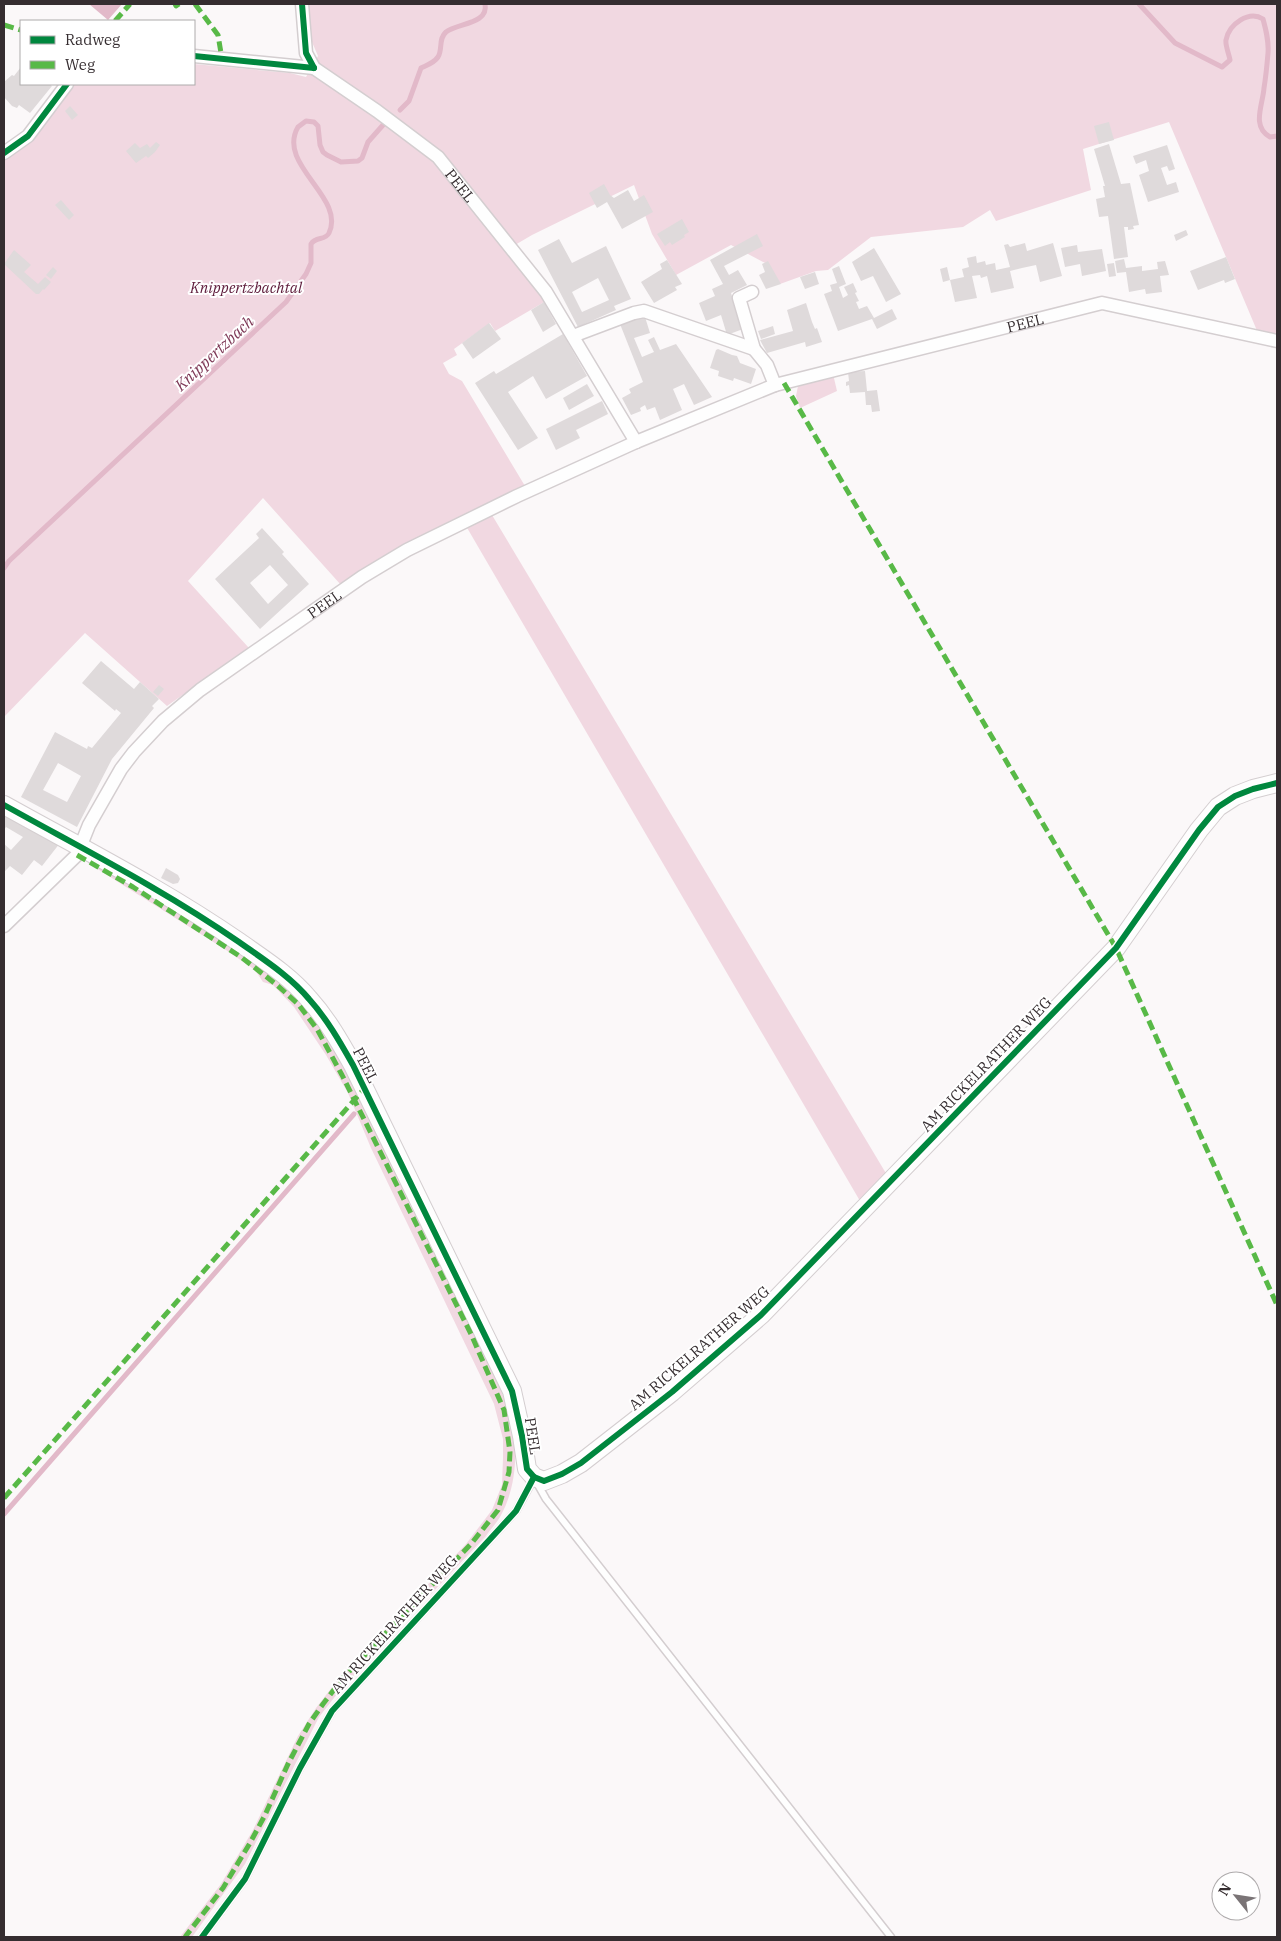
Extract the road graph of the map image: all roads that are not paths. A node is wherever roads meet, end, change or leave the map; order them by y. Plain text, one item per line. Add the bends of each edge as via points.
1 (302, 4) edge
2 (195, 56) edge
3 (314, 68) junction
4 (66, 85) edge
5 (4, 153) edge
6 (752, 292) dead end
7 (573, 336) junction
8 (1277, 341) edge
9 (754, 349) junction
10 (775, 385) junction
11 (636, 442) junction
12 (1277, 783) edge
13 (4, 805) edge
14 (80, 847) junction
15 (4, 926) edge
16 (534, 1477) junction
17 (202, 1937) edge
18 (891, 1937) edge

1 - 3 street via 306,53
2 - 3 street
3 - 7 street, PEEL via 438,157 546,292
4 - 5 street via 28,136
6 - 9 street via 739,298
7 - 9 street via 644,311
7 - 11 street, PEEL
8 - 10 street, PEEL via 1102,303
9 - 10 street via 767,365
10 - 11 street, PEEL
11 - 14 street, PEEL via 407,550 362,577 200,690 163,721 134,752 89,825
12 - 16 street, AM RICKELRATHER WEG via 1235,796 1218,807 1116,948 761,1315 672,1392 581,1463 551,1479
13 - 14 street, PEEL
14 - 15 street, PEEL via 77,855
14 - 16 street, PEEL via 196,913 276,968 308,997 334,1031 512,1391 525,1465
16 - 17 lane, AM RICKELRATHER WEG via 516,1510 332,1711 245,1878
16 - 18 lane via 546,1499

